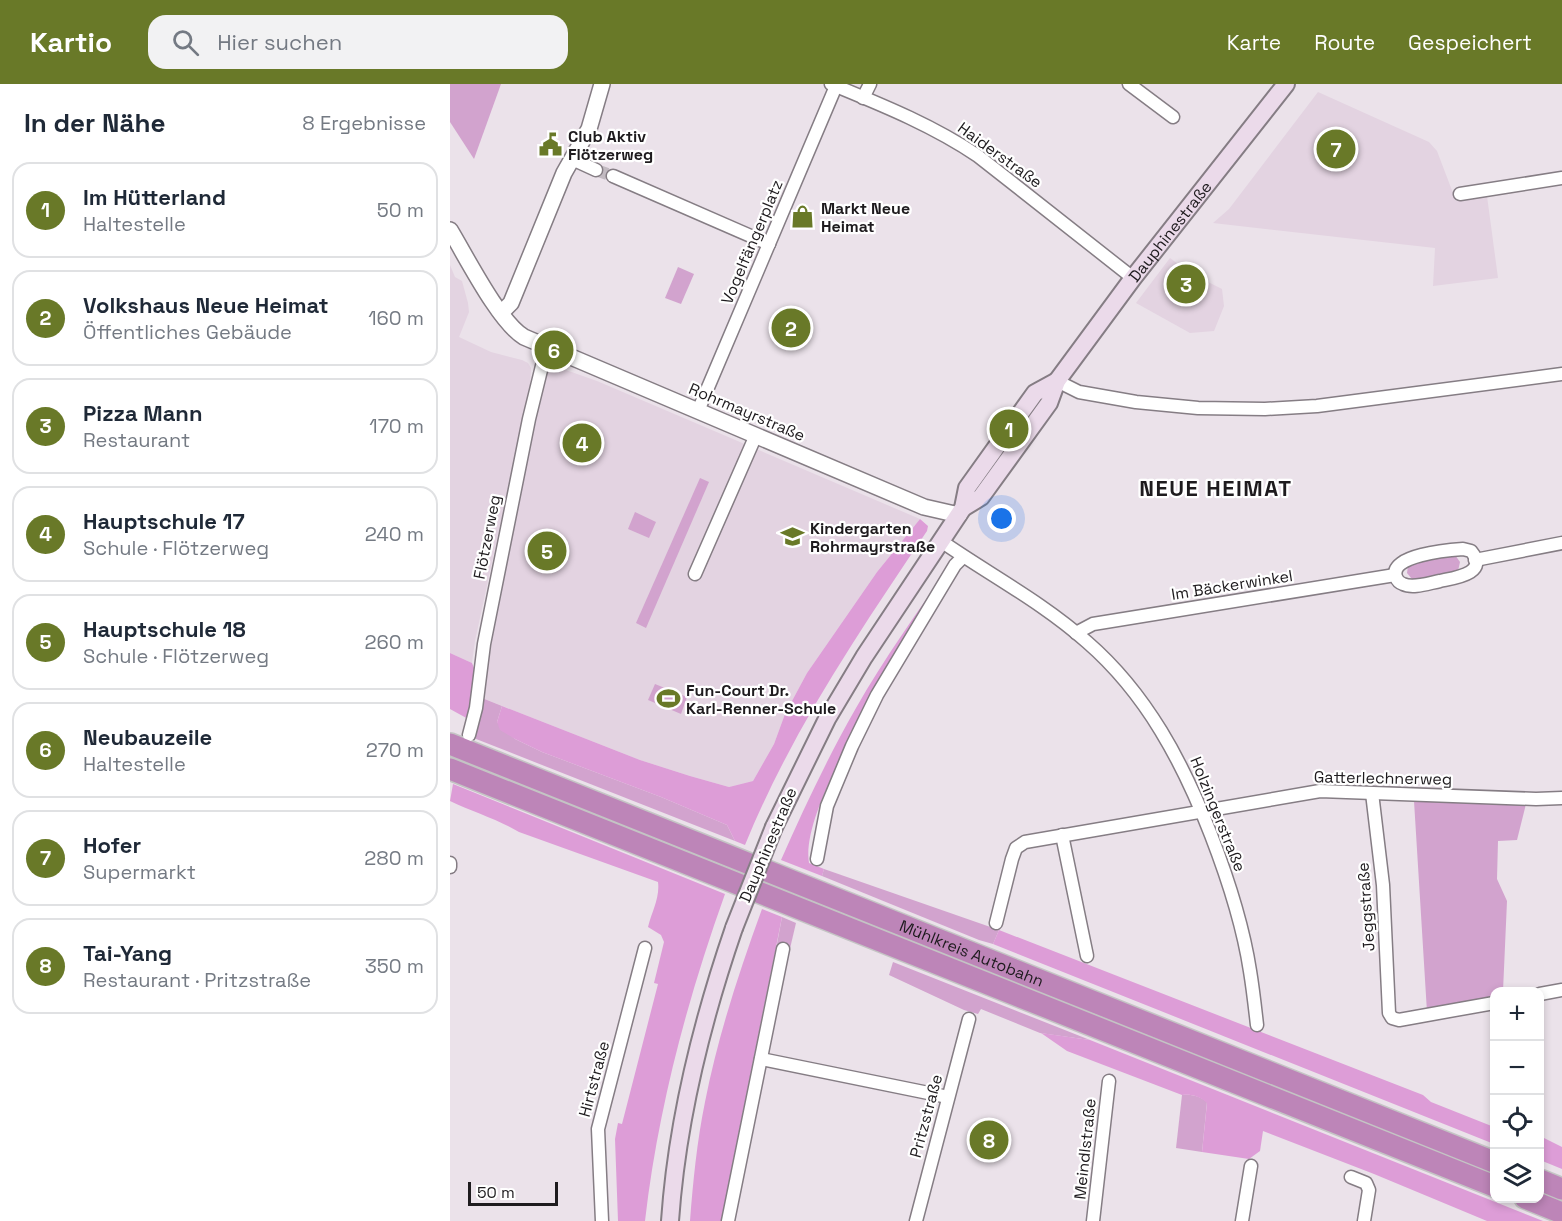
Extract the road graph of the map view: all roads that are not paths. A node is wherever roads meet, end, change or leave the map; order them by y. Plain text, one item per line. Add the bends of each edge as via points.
1 (602, 84) edge
2 (870, 84) edge
3 (1129, 84) edge
4 (1286, 84) edge
5 (834, 85) edge
6 (863, 98) junction
7 (1173, 117) dead end
8 (572, 159) junction
9 (596, 170) tunnel mouth
10 (613, 176) tunnel mouth
11 (1562, 178) edge
12 (1460, 194) dead end
13 (450, 231) edge
14 (769, 244) junction
15 (1133, 278) junction
16 (501, 314) junction
17 (549, 348) junction
18 (1562, 374) edge
19 (1057, 381) junction
20 (698, 411) junction
21 (756, 435) junction
22 (961, 512) junction
23 (941, 541) junction
24 (1562, 543) edge
25 (963, 557) junction
26 (1475, 560) junction
27 (695, 574) dead end
28 (1395, 575) junction
29 (1076, 633) junction
30 (459, 739) edge
31 (450, 769) edge
32 (1372, 793) junction
33 (1562, 798) edge
34 (1201, 811) junction
35 (1062, 835) junction
36 (817, 859) dead end
37 (996, 923) dead end
38 (645, 948) dead end
39 (783, 949) dead end
40 (1087, 957) dead end
41 (1562, 990) edge
42 (1544, 993) edge
43 (1490, 1004) edge
44 (969, 1019) dead end
45 (1257, 1025) dead end
46 (761, 1059) junction
47 (1108, 1081) dead end
48 (948, 1097) junction
49 (1490, 1160) edge
50 (1251, 1166) dead end
51 (1351, 1177) dead end
52 (1544, 1182) edge
53 (1490, 1184) edge
54 (1562, 1189) edge
55 (1537, 1203) edge
56 (1562, 1213) edge
57 (602, 1221) edge
58 (670, 1221) edge
59 (728, 1221) edge
60 (916, 1221) edge
61 (1093, 1221) edge
62 (1242, 1221) edge
63 (1364, 1221) edge

1 - 8 street via 589,129
2 - 6 street
3 - 7 street
4 - 15 main road, Dauphinestraße
5 - 6 street, Haiderstraße
5 - 14 street, Vogelfängerplatz
6 - 15 street, Haiderstraße via 941,132 970,151
8 - 9 street
8 - 16 street via 512,303
10 - 14 street
11 - 12 street
13 - 16 street
14 - 20 street, Vogelfängerplatz
15 - 19 main road, Dauphinestraße
16 - 17 street, Rohrmayrstraße via 515,332
17 - 20 street, Rohrmayrstraße
17 - 30 street, Flötzerweg via 530,419 484,644 476,708
18 - 19 street via 1317,406 1265,409 1136,402 1079,392
19 - 22 main road, Dauphinestraße via 1049,403 981,497
20 - 21 street, Rohrmayrstraße
21 - 22 street, Rohrmayrstraße via 924,507
21 - 27 street
22 - 23 main road, Dauphinestraße
23 - 25 street, Holzingerstraße
23 - 58 main road, Dauphinestraße, bridge via 827,719 774,826 714,986 687,1089
24 - 26 street
25 - 29 street, Holzingerstraße via 1032,599
25 - 36 street via 906,645 852,746 827,806
26 - 28 street via 1468,550 1422,555 1404,561
26 - 28 street, Im Bäckerwinkel via 1476,565 1465,576 1418,585 1403,584
28 - 29 street, Im Bäckerwinkel via 1093,624
29 - 34 street, Holzingerstraße via 1114,669 1149,712
30 - 49 highway, Mühlkreis Autobahn
31 - 53 highway, Mühlkreis Autobahn
32 - 33 street, Gatterlechnerweg
32 - 34 street, Gatterlechnerweg via 1314,792
32 - 43 street, Jeggstraße via 1383,885 1389,1013 1399,1020
34 - 35 street, Gatterlechnerweg
34 - 45 street, Holzingerstraße via 1234,902 1250,969
35 - 37 street, Gatterlechnerweg via 1025,842 1016,848
35 - 40 street
38 - 57 street, Hirtstraße via 598,1129
39 - 46 street
41 - 42 street
44 - 48 street, Pritzstraße
46 - 48 street
46 - 59 street
47 - 61 street, Meindlstraße
48 - 60 street, Pritzstraße
50 - 62 street
51 - 63 street via 1366,1183 1369,1191
52 - 54 highway
55 - 56 highway

